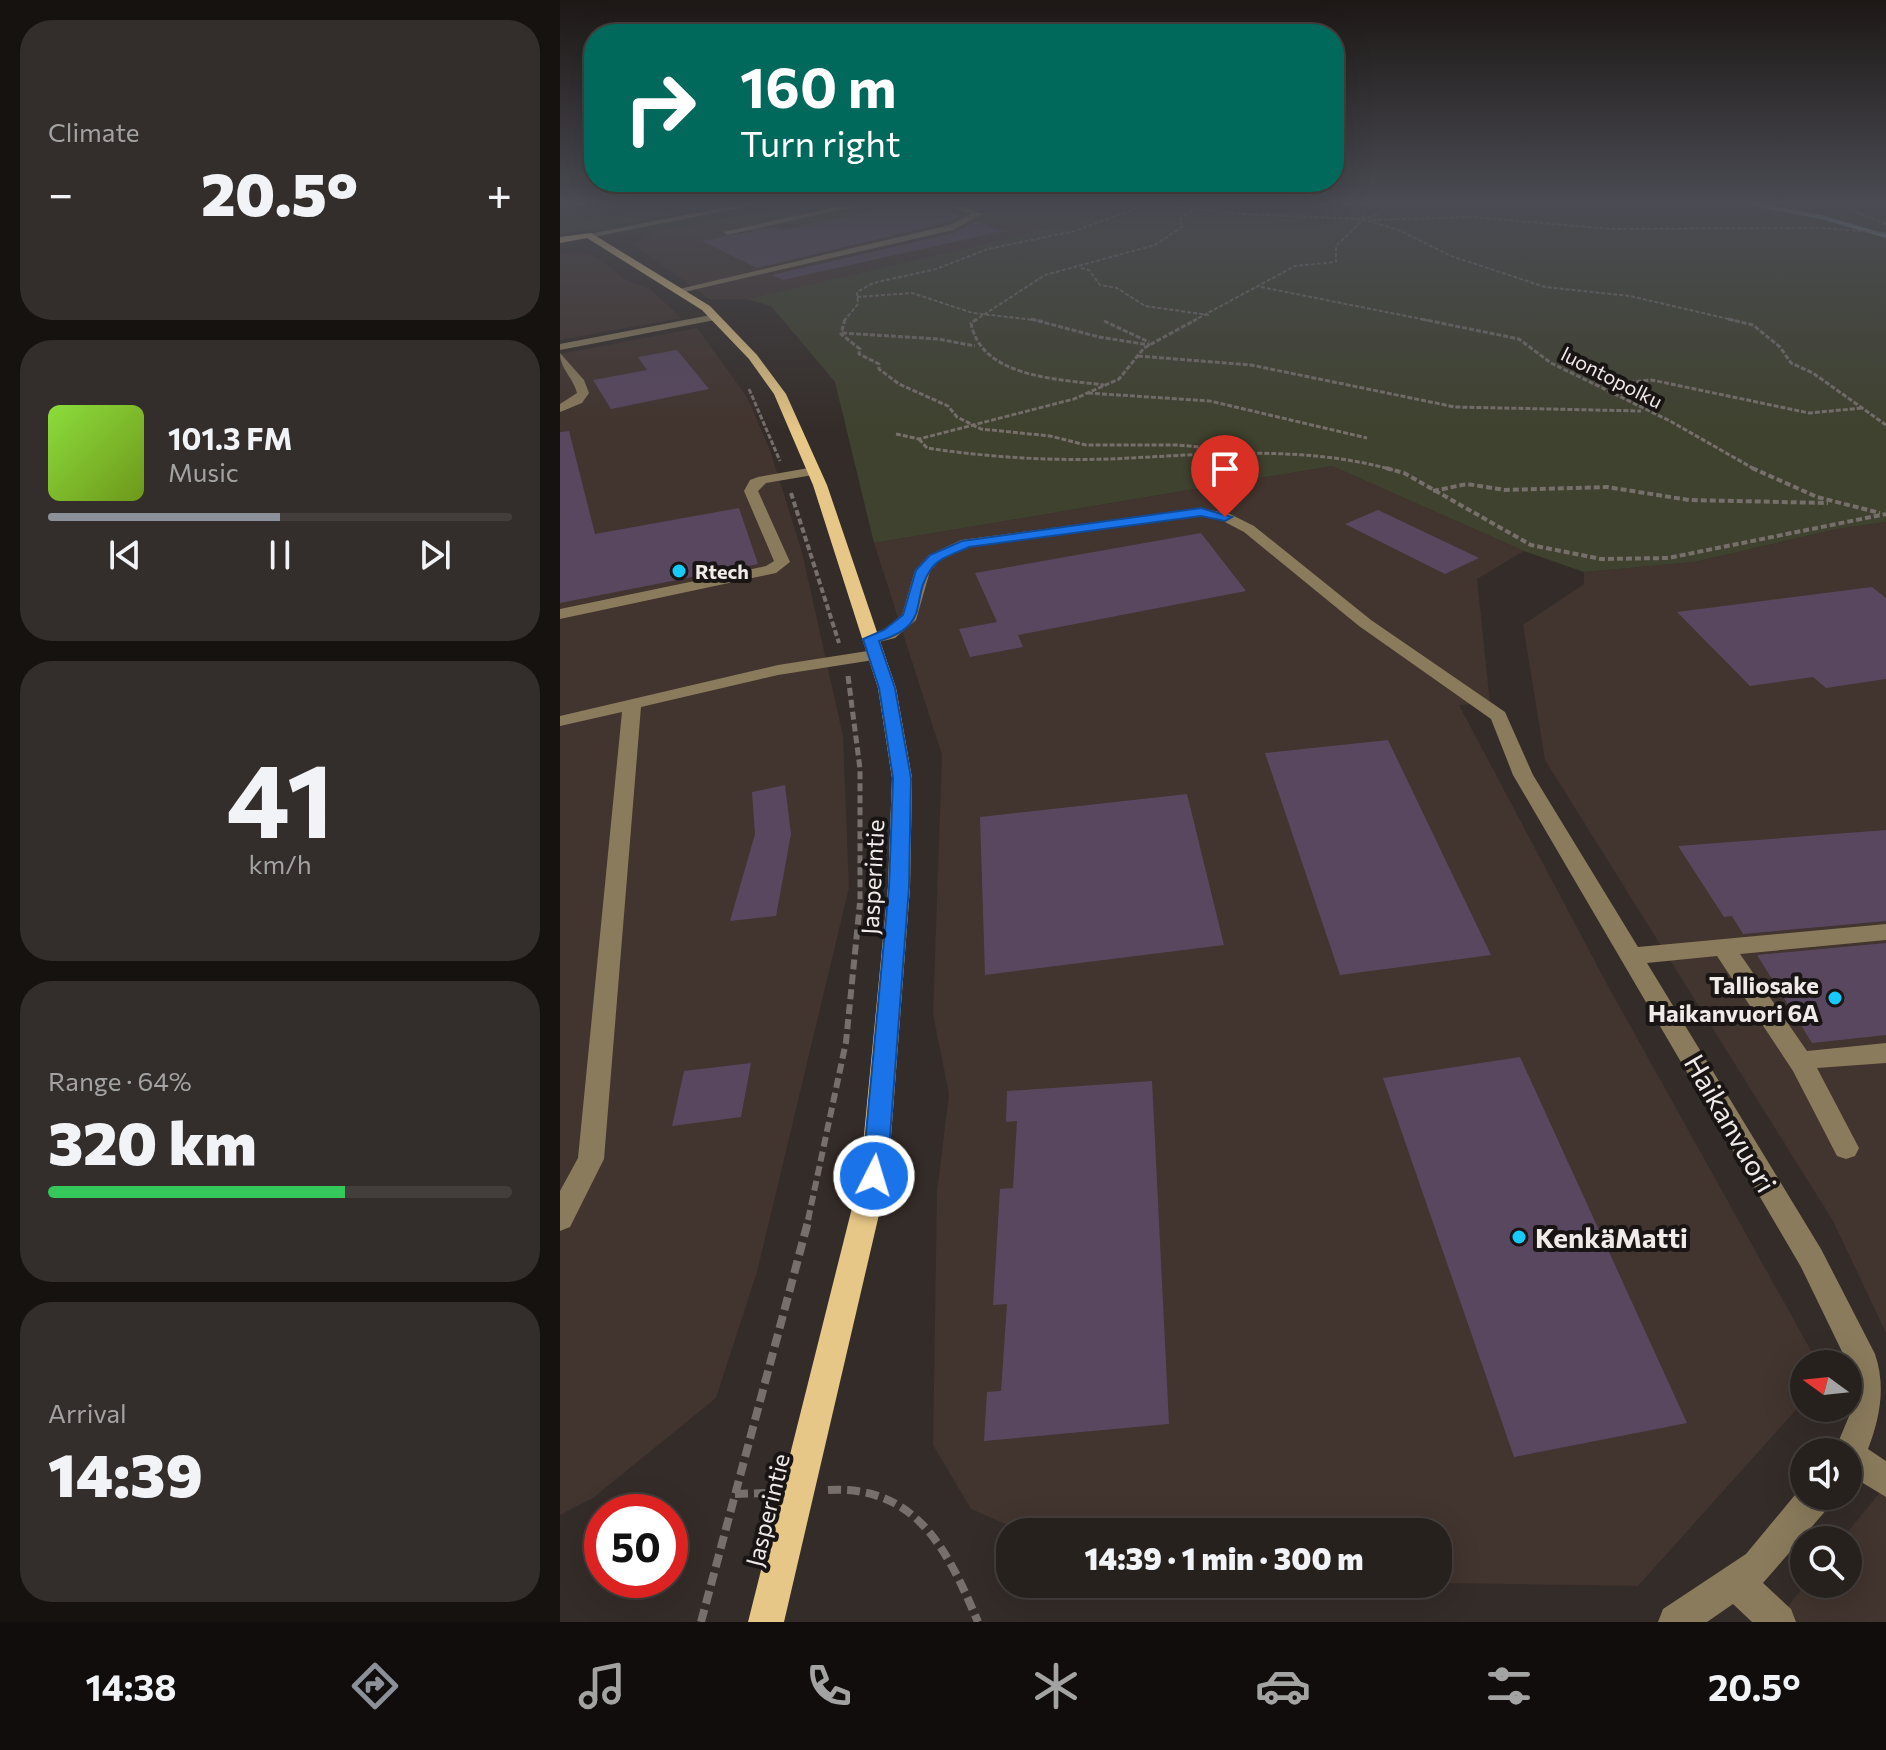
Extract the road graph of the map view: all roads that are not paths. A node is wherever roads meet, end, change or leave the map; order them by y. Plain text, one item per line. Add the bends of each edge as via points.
1 (663, 280) edge
2 (725, 280) edge
3 (680, 290) junction
4 (716, 317) junction
5 (560, 347) edge
6 (560, 356) edge
7 (560, 408) edge
8 (814, 471) junction
9 (560, 614) edge
10 (873, 647) junction
11 (632, 704) junction
12 (560, 721) edge
13 (1886, 932) edge
14 (1723, 947) junction
15 (1633, 956) junction
16 (1886, 1053) edge
17 (1802, 1064) junction
18 (1846, 1148) dead end
19 (560, 1218) edge
20 (1857, 1438) edge
21 (1862, 1465) edge
22 (1886, 1480) edge
23 (1804, 1510) edge
24 (1735, 1581) junction
25 (766, 1622) edge
26 (1676, 1622) edge
27 (1778, 1622) edge

1 - 3 main road, Jasperintie
2 - 3 street
3 - 4 main road, Jasperintie
4 - 5 street
4 - 8 main road, Jasperintie via 780,394
6 - 7 street via 583,393
8 - 9 street via 755,483 751,491 782,562 771,570
8 - 10 main road, Jasperintie
10 - 11 street via 844,658
10 - 15 street, Haikanvuori via 910,617 923,570 934,558 966,543 1201,512 1225,517 1249,529 1365,623 1499,716 1523,775
10 - 25 main road, Jasperintie via 887,688 902,778 899,887 876,1161
11 - 12 street
11 - 19 street via 591,1159
13 - 14 street
14 - 15 street
14 - 17 street
15 - 20 street, Haikanvuori via 1811,1258 1864,1365 1866,1414
16 - 17 street via 1816,1058
17 - 18 street
21 - 22 street
23 - 24 street via 1758,1566
24 - 26 street
24 - 27 street

